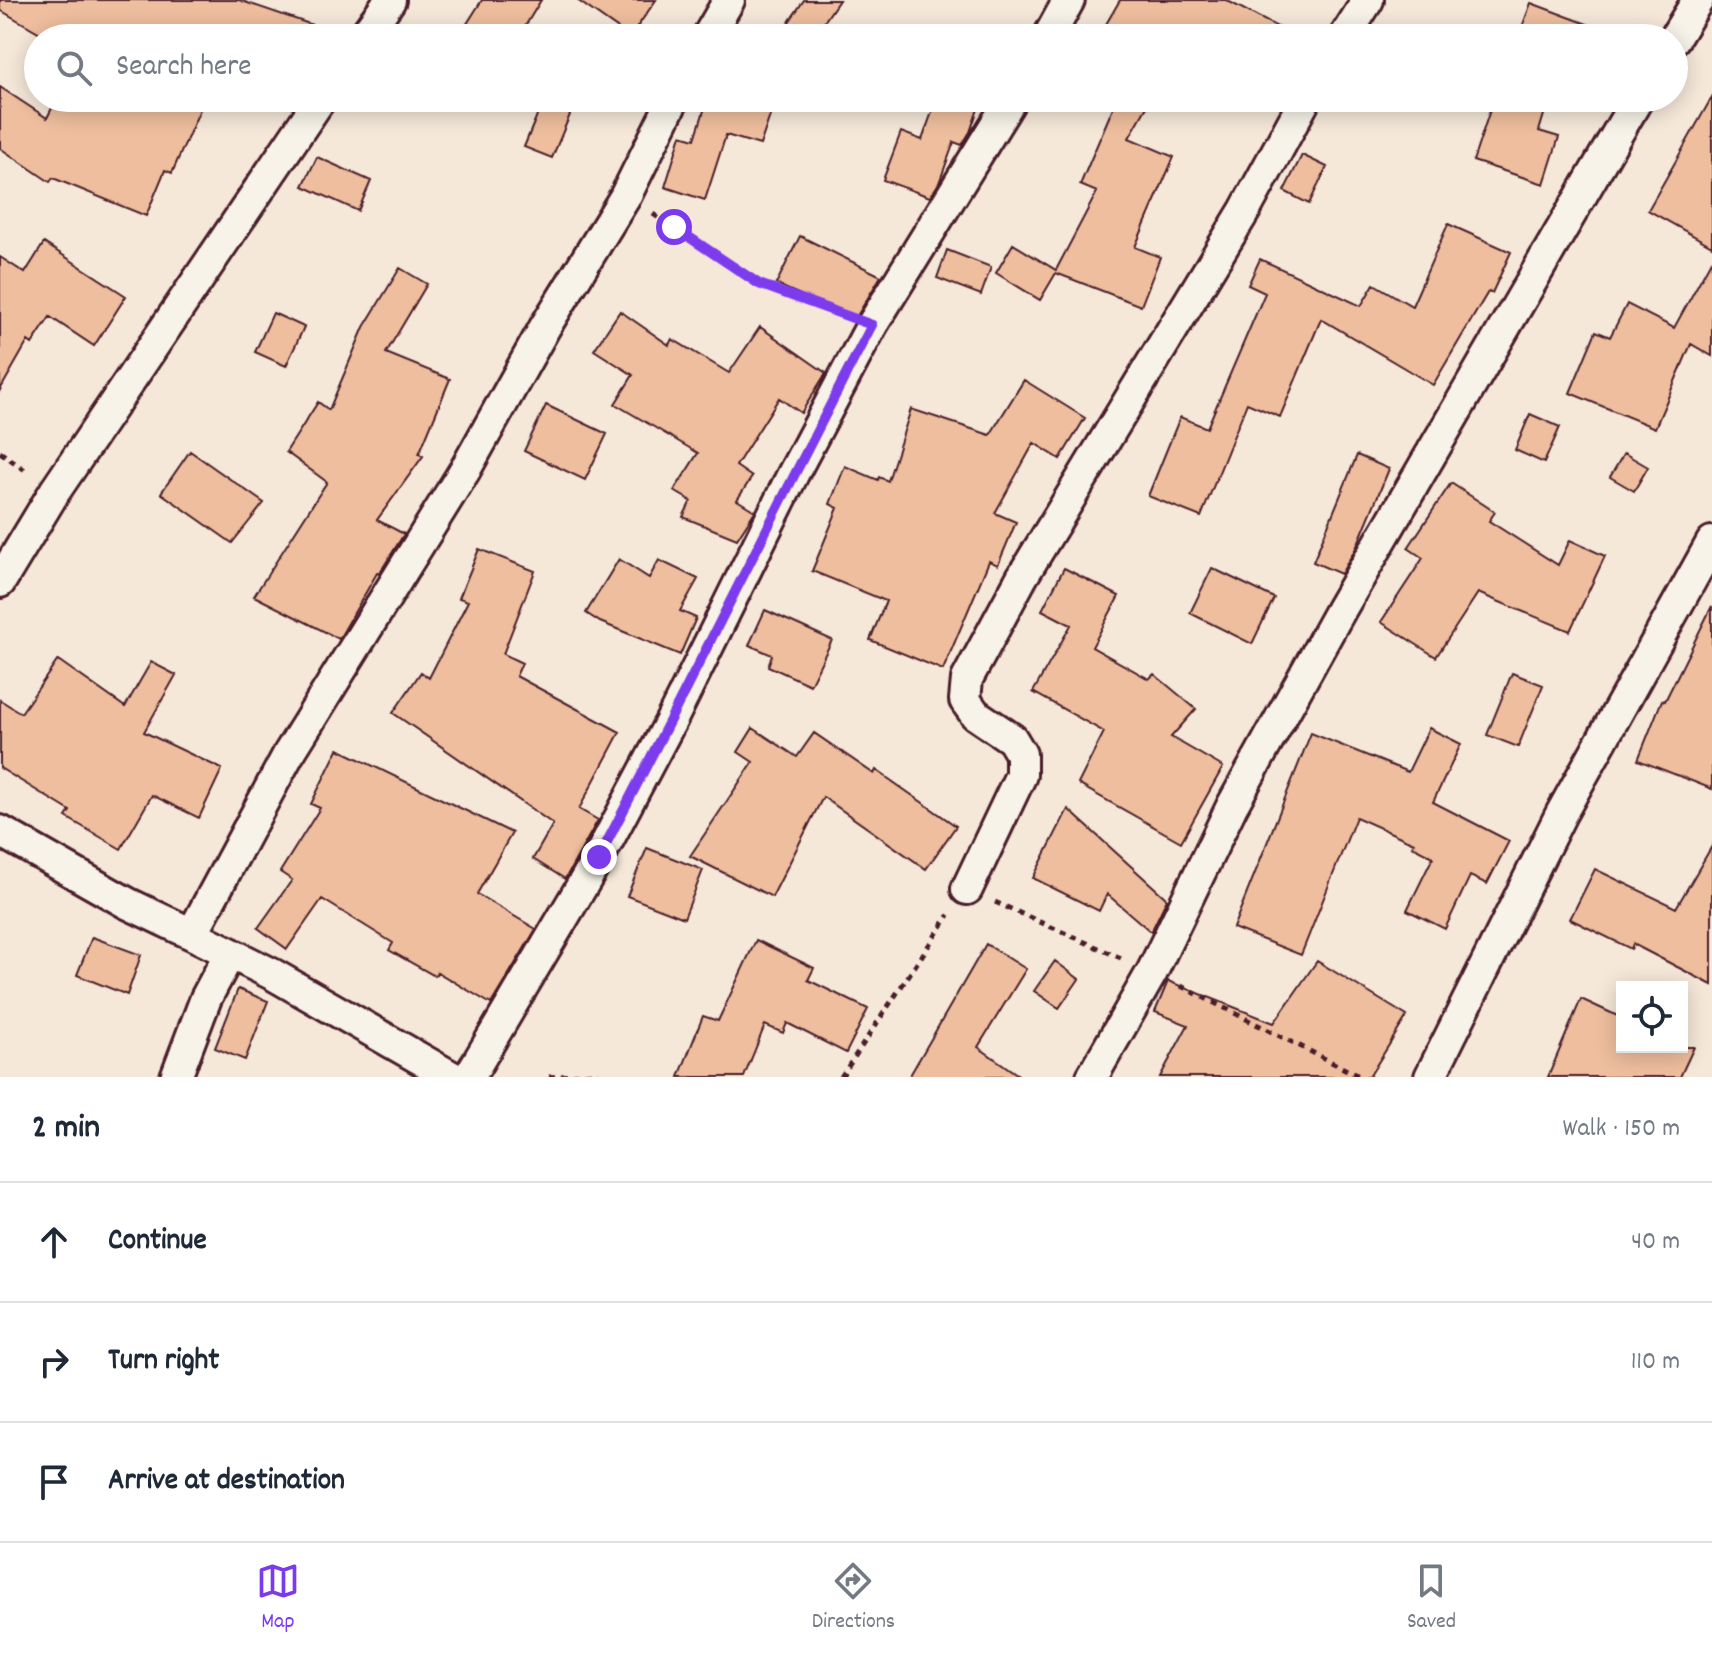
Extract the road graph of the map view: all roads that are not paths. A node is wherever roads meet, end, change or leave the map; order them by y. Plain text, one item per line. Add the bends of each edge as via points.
1 (390, 0) edge
2 (729, 0) edge
3 (1069, 0) edge
4 (1368, 0) edge
5 (1698, 0) edge
6 (373, 24) edge
7 (715, 24) edge
8 (1056, 24) edge
9 (1353, 24) edge
10 (1683, 24) edge
11 (312, 112) edge
12 (667, 112) edge
13 (1003, 112) edge
14 (1298, 112) edge
15 (1630, 112) edge
16 (1712, 542) edge
17 (0, 582) edge
18 (0, 831) edge
19 (967, 889) road end
20 (192, 934) junction
21 (230, 953) junction
22 (176, 1077) edge
23 (452, 1077) edge
24 (469, 1077) edge
25 (1092, 1077) edge
26 (1430, 1077) edge

1 - 6 street
2 - 7 street
3 - 8 street
4 - 9 street
5 - 10 street
11 - 17 street via 55,491
12 - 20 street via 625,197 465,470 288,755
13 - 24 street via 872,325 599,857
14 - 19 street via 967,679 965,700 975,714 1012,739 1021,754 1021,775
15 - 25 street via 1334,622
16 - 26 street via 1561,814
18 - 20 street
20 - 21 street
21 - 22 street via 206,998
21 - 23 street

